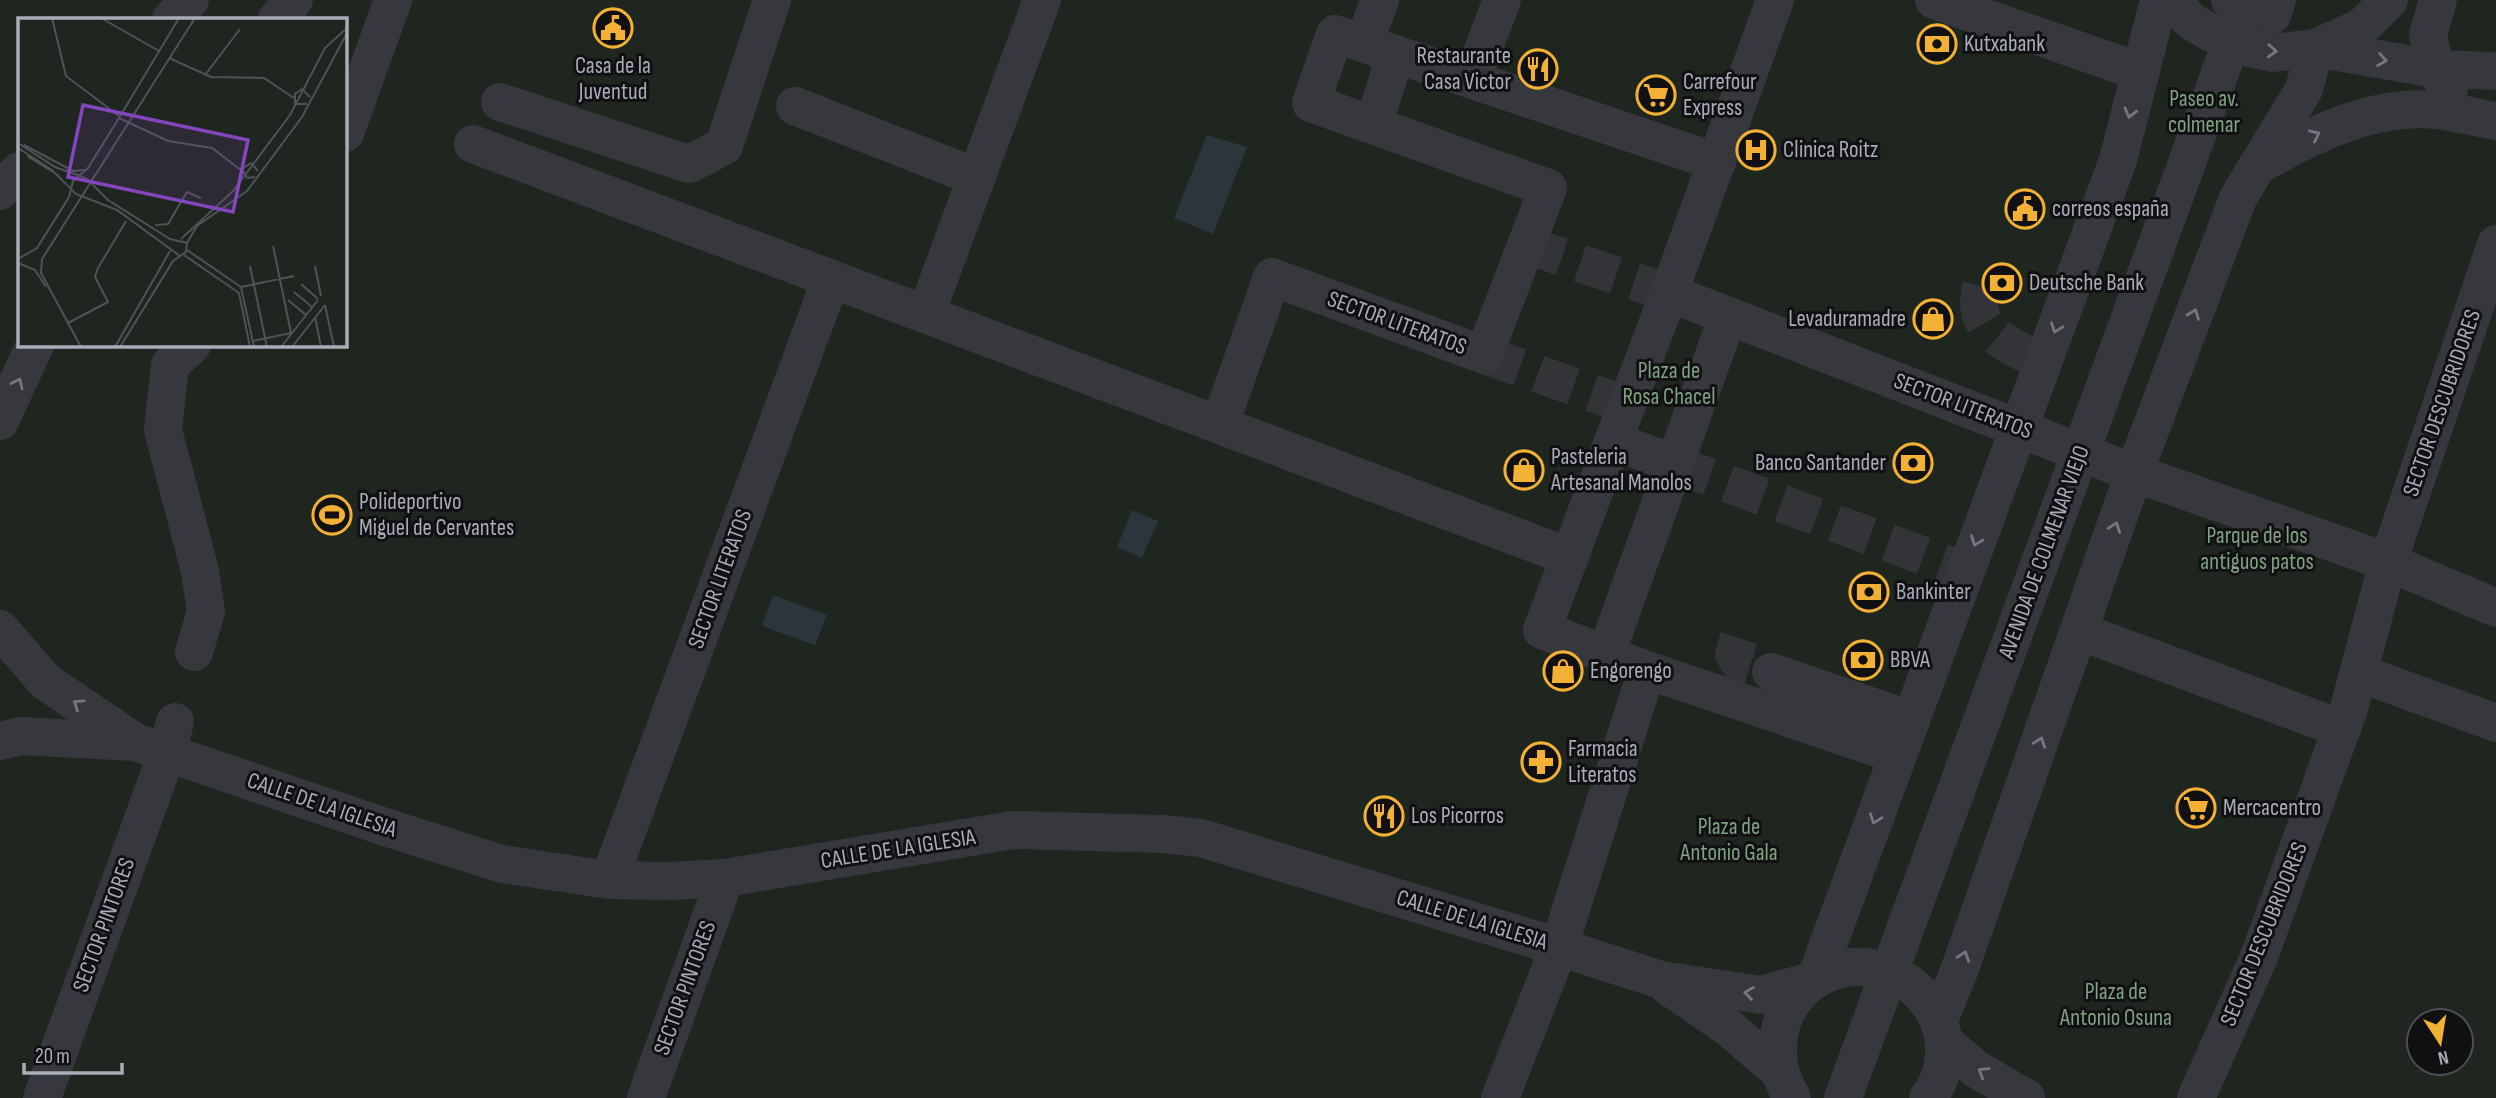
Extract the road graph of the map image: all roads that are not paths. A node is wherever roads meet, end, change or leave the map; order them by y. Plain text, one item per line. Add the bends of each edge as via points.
1 (190, 0) edge
2 (294, 0) edge
3 (393, 0) edge
4 (772, 0) edge
5 (1042, 0) edge
6 (1380, 0) edge
7 (1502, 0) edge
8 (1775, 0) edge
9 (1934, 0) edge
10 (2159, 0) edge
11 (2171, 0) edge
12 (2389, 0) edge
13 (2438, 0) edge
14 (2251, 2) edge
15 (172, 18) edge
16 (278, 18) edge
17 (2231, 44) junction
18 (1380, 48) junction
19 (2315, 48) junction
20 (2435, 69) junction
21 (2496, 71) edge
22 (2141, 72) junction
23 (1472, 79) junction
24 (500, 102) dead end
25 (795, 106) dead end
26 (2482, 119) edge
27 (1373, 125) junction
28 (346, 129) edge
29 (473, 144) dead end
30 (1717, 162) junction
31 (2255, 167) junction
32 (18, 172) edge
33 (976, 177) junction
34 (0, 191) edge
35 (2496, 244) edge
36 (831, 279) junction
37 (1669, 293) junction
38 (926, 314) junction
39 (1728, 316) junction
40 (35, 346) edge
41 (191, 346) edge
42 (0, 421) edge
43 (1220, 424) junction
44 (2019, 427) junction
45 (1614, 441) junction
46 (2081, 452) junction
47 (1674, 464) junction
48 (2134, 473) junction
49 (1570, 557) junction
50 (2388, 562) junction
51 (2496, 608) edge
52 (0, 629) edge
53 (2079, 631) junction
54 (194, 652) dead end
55 (1606, 654) junction
56 (1647, 670) junction
57 (1771, 672) tunnel mouth
58 (2358, 673) junction
59 (1911, 720) junction
60 (2496, 723) edge
61 (2342, 729) junction
62 (159, 739) junction
63 (0, 741) edge
64 (1898, 755) junction
65 (725, 878) junction
66 (609, 880) junction
67 (1559, 947) junction
68 (1890, 972) junction
69 (1661, 980) junction
70 (1815, 980) junction
71 (1941, 1031) junction
72 (1783, 1088) edge
73 (42, 1098) edge
74 (646, 1098) edge
75 (1500, 1098) edge
76 (1843, 1098) edge
77 (1928, 1098) edge
78 (2026, 1098) edge
79 (2196, 1098) edge

1 - 15 street
2 - 16 street
3 - 28 street
4 - 24 street via 724,146 689,164
5 - 33 street
6 - 18 street
7 - 23 street
8 - 30 street
9 - 22 street
10 - 22 street
11 - 17 street via 2192,22
12 - 19 street via 2362,27
13 - 20 street via 2428,35
14 - 17 street, AVENIDA DE COLMENAR VIEJO
17 -> 19 street via 2273,53
17 - 46 street, AVENIDA DE COLMENAR VIEJO
18 - 23 street, SECTOR LITERATOS
18 - 27 street
18 - 27 street, SECTOR LITERATOS via 1335,34 1311,103
19 -> 20 street
19 - 31 street via 2304,89
20 - 21 street
20 - 26 street
22 -> 44 street via 2118,160
23 - 30 street, SECTOR LITERATOS
25 - 33 street
31 -> 26 street via 2319,132 2381,112 2436,110
27 - 43 street, SECTOR LITERATOS via 1548,188 1484,355 1272,277
29 - 36 street
30 - 37 street
48 -> 31 street via 2238,198
32 - 34 street
33 - 38 street
35 - 50 street, SECTOR DESCUBRIDORES
36 - 38 street
36 - 66 street, SECTOR LITERATOS
37 - 39 street, SECTOR LITERATOS
37 - 45 street
38 - 43 street
39 - 44 street, SECTOR LITERATOS
39 - 47 street
42 -> 40 street
41 - 54 street via 170,365 163,430 206,611
43 - 49 street
44 - 46 street, SECTOR LITERATOS
44 -> 59 street
45 - 47 street
45 - 49 street
46 - 48 street
46 - 68 street, AVENIDA DE COLMENAR VIEJO
47 - 55 street
48 - 50 street
53 -> 48 street
49 - 55 street via 1542,630
50 - 51 street
50 - 58 street, SECTOR DESCUBRIDORES
62 -> 52 street, CALLE DE LA IGLESIA via 46,682
53 - 61 street
71 -> 53 street
55 - 56 street
56 - 64 street
56 - 67 street
57 - 59 street
58 - 60 street
58 - 61 street, SECTOR DESCUBRIDORES
59 - 64 street
61 - 79 street, SECTOR DESCUBRIDORES via 2259,957
62 - 63 street, CALLE DE LA IGLESIA via 21,736
62 - 66 street, CALLE DE LA IGLESIA via 502,864
62 - 73 street, SECTOR PINTORES
64 -> 70 street
65 - 66 street, CALLE DE LA IGLESIA
65 - 67 street, CALLE DE LA IGLESIA via 1013,830 1163,834 1202,838
65 - 74 street, SECTOR PINTORES
67 - 69 street, CALLE DE LA IGLESIA
67 - 75 street
68 - 70 street, CALLE DE LA IGLESIA via 1865,967 1839,970
68 - 71 street via 1927,999
68 - 76 street, AVENIDA DE COLMENAR VIEJO
70 -> 69 street, CALLE DE LA IGLESIA via 1761,995
69 - 72 street, CALLE DE LA IGLESIA via 1729,1028
70 - 72 street via 1782,1020 1777,1046
71 - 77 street via 1943,1068
78 -> 71 street via 1976,1069

